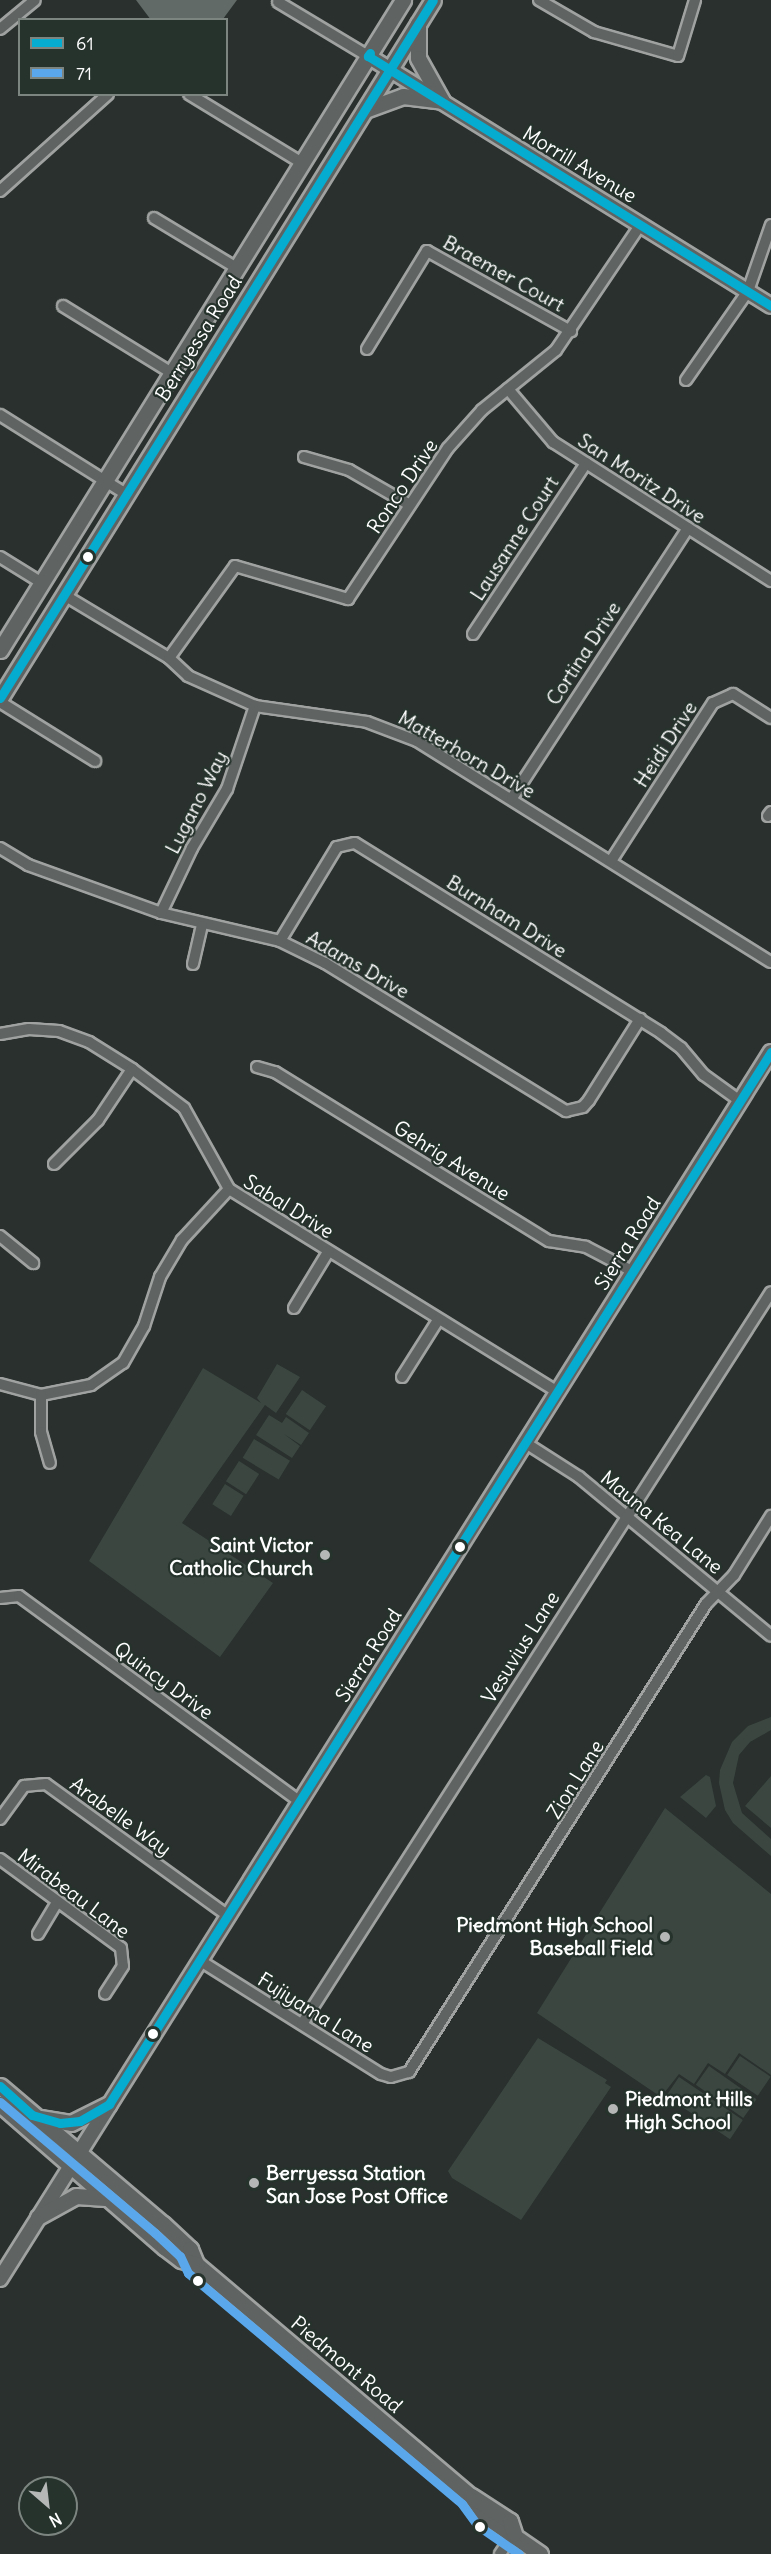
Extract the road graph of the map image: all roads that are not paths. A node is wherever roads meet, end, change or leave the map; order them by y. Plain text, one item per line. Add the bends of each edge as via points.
1 (35, 0) edge
2 (403, 0) edge
3 (433, 0) edge
4 (539, 0) edge
5 (695, 0) edge
6 (278, 2) dead end
7 (418, 21) junction
8 (0, 29) edge
9 (369, 56) junction
10 (389, 69) junction
11 (106, 96) edge
12 (192, 96) edge
13 (442, 101) junction
14 (364, 110) junction
15 (302, 163) junction
16 (0, 191) edge
17 (154, 218) dead end
18 (641, 224) junction
19 (771, 225) edge
20 (237, 268) junction
21 (748, 291) junction
22 (63, 306) dead end
23 (771, 306) edge
24 (571, 331) junction
25 (367, 349) dead end
26 (172, 373) junction
27 (686, 380) dead end
28 (508, 389) junction
29 (0, 415) edge
30 (304, 457) dead end
31 (586, 463) junction
32 (104, 481) junction
33 (126, 494) junction
34 (410, 506) junction
35 (688, 528) junction
36 (0, 557) edge
37 (771, 581) edge
38 (42, 583) junction
39 (64, 595) junction
40 (473, 634) dead end
41 (0, 650) edge
42 (169, 658) junction
43 (0, 700) edge
44 (255, 705) junction
45 (771, 718) edge
46 (95, 761) dead end
47 (512, 798) junction
48 (0, 848) edge
49 (612, 861) junction
50 (161, 913) junction
51 (202, 926) junction
52 (280, 941) junction
53 (771, 962) edge
54 (194, 964) dead end
55 (640, 1019) junction
56 (0, 1034) edge
57 (771, 1052) edge
58 (257, 1067) dead end
59 (132, 1069) junction
60 (740, 1101) junction
61 (54, 1164) dead end
62 (229, 1190) junction
63 (0, 1236) edge
64 (327, 1252) junction
65 (33, 1263) dead end
66 (632, 1271) junction
67 (771, 1292) edge
68 (294, 1308) dead end
69 (438, 1320) junction
70 (402, 1377) dead end
71 (0, 1384) edge
72 (556, 1391) junction
73 (41, 1395) junction
74 (524, 1442) junction
75 (50, 1463) dead end
76 (625, 1516) junction
77 (771, 1516) edge
78 (718, 1591) junction
79 (2, 1596) edge
80 (771, 1636) edge
81 (299, 1801) junction
82 (0, 1819) edge
83 (0, 1859) edge
84 (57, 1902) junction
85 (227, 1915) junction
86 (38, 1934) dead end
87 (199, 1960) junction
88 (105, 1994) dead end
89 (302, 2024) junction
90 (416, 2065) joint
91 (0, 2086) edge
92 (0, 2104) edge
93 (109, 2104) junction
94 (32, 2115) junction
95 (79, 2153) junction
96 (70, 2167) junction
97 (108, 2199) junction
98 (38, 2217) junction
99 (196, 2264) junction
100 (0, 2279) edge
101 (514, 2533) junction
102 (500, 2554) edge
103 (540, 2554) edge

1 - 8 street
2 - 9 main road, Berryessa Road
3 - 7 main road, Berryessa Road
4 - 5 street via 594,32 678,56
6 - 9 street
7 - 10 main road, Berryessa Road
7 - 13 main road via 418,58
9 - 10 street, Morrill Avenue
9 - 15 main road, Berryessa Road
10 - 13 street, Morrill Avenue
10 - 14 main road, Berryessa Road
11 - 16 street
12 - 15 street
13 - 14 main road via 403,96
13 - 18 street, Morrill Avenue
14 - 33 main road, Berryessa Road
15 - 20 main road, Berryessa Road
17 - 20 street
18 - 21 street, Morrill Avenue
18 - 24 street, Ronco Drive
19 - 21 street
20 - 26 main road, Berryessa Road
21 - 23 street, Morrill Avenue
21 - 27 street
22 - 26 street
24 - 25 street, Braemer Court via 427,250
24 - 28 street, Ronco Drive via 556,350
26 - 32 main road, Berryessa Road
28 - 31 street, San Moritz Drive via 553,442
28 - 34 street, Ronco Drive via 482,410 448,448
29 - 32 street
30 - 34 street via 349,470
31 - 35 street, San Moritz Drive
31 - 40 street, Lausanne Court
32 - 33 street
32 - 38 main road, Berryessa Road
33 - 39 main road, Berryessa Road
34 - 42 street, Ronco Drive via 348,599 235,566
35 - 37 street, San Moritz Drive
35 - 47 street, Cortina Drive
36 - 38 street
38 - 41 main road, Berryessa Road
39 - 42 street, Matterhorn Drive
39 - 43 main road, Berryessa Road
42 - 44 street, Matterhorn Drive via 188,676
43 - 46 street
44 - 47 street, Matterhorn Drive via 384,726 417,741
44 - 50 street, Lugano Way via 227,789 192,848
45 - 49 street, Heidi Drive via 733,694 713,703
47 - 49 street, Matterhorn Drive
48 - 50 street, Adams Drive via 28,865
49 - 53 street, Matterhorn Drive
50 - 51 street, Adams Drive
51 - 52 street, Adams Drive
51 - 54 street
52 - 55 street, Adams Drive via 325,963 566,1111 583,1107 589,1100
52 - 55 street, Burnham Drive via 337,847 355,843
55 - 60 street, Burnham Drive via 681,1048 704,1075
56 - 59 street, Sabal Drive via 29,1029 59,1031 89,1042
57 - 60 street, Sierra Road
58 - 66 street, Gehrig Avenue via 275,1072 549,1241 586,1247
59 - 61 street via 99,1120
59 - 62 street, Sabal Drive via 184,1108
60 - 66 street, Sierra Road
62 - 64 street, Sabal Drive
62 - 73 street via 182,1240 160,1277 144,1326 123,1363 91,1385
63 - 65 street
64 - 68 street
64 - 69 street, Sabal Drive
66 - 72 street, Sierra Road
67 - 76 street, Vesuvius Lane
69 - 70 street
69 - 72 street, Sabal Drive
71 - 73 street
72 - 74 street, Sierra Road
73 - 75 street via 41,1432
74 - 76 street, Mauna Kea Lane via 579,1477
74 - 81 street, Sierra Road
76 - 78 street, Mauna Kea Lane
76 - 89 street, Vesuvius Lane
77 - 78 street, Zion Lane via 734,1575
78 - 80 street, Mauna Kea Lane
78 - 90 street, Zion Lane via 706,1604
79 - 81 street, Quincy Drive via 19,1596
81 - 85 street, Sierra Road
82 - 85 street, Arabelle Way via 24,1786 46,1784
83 - 84 street, Mirabeau Lane
84 - 86 street
84 - 88 street, Mirabeau Lane via 121,1948 125,1957
85 - 87 street, Sierra Road
87 - 89 street, Fujiyama Lane
87 - 93 street, Sierra Road
89 - 90 street, Fujiyama Lane via 381,2074 400,2076
91 - 94 main road, Piedmont Road
92 - 96 main road, Piedmont Road
93 - 94 main road via 71,2123
93 - 95 street, Sierra Road
94 - 95 main road, Piedmont Road
95 - 96 street, Sierra Road
95 - 99 main road, Piedmont Road via 190,2249
96 - 97 main road, Piedmont Road
96 - 98 street, Sierra Road
97 - 98 main road via 76,2196
97 - 99 main road, Piedmont Road via 181,2260
98 - 100 street, Sierra Road
99 - 101 main road, Piedmont Road via 471,2496 502,2530
101 - 102 street
101 - 103 main road, Piedmont Road

